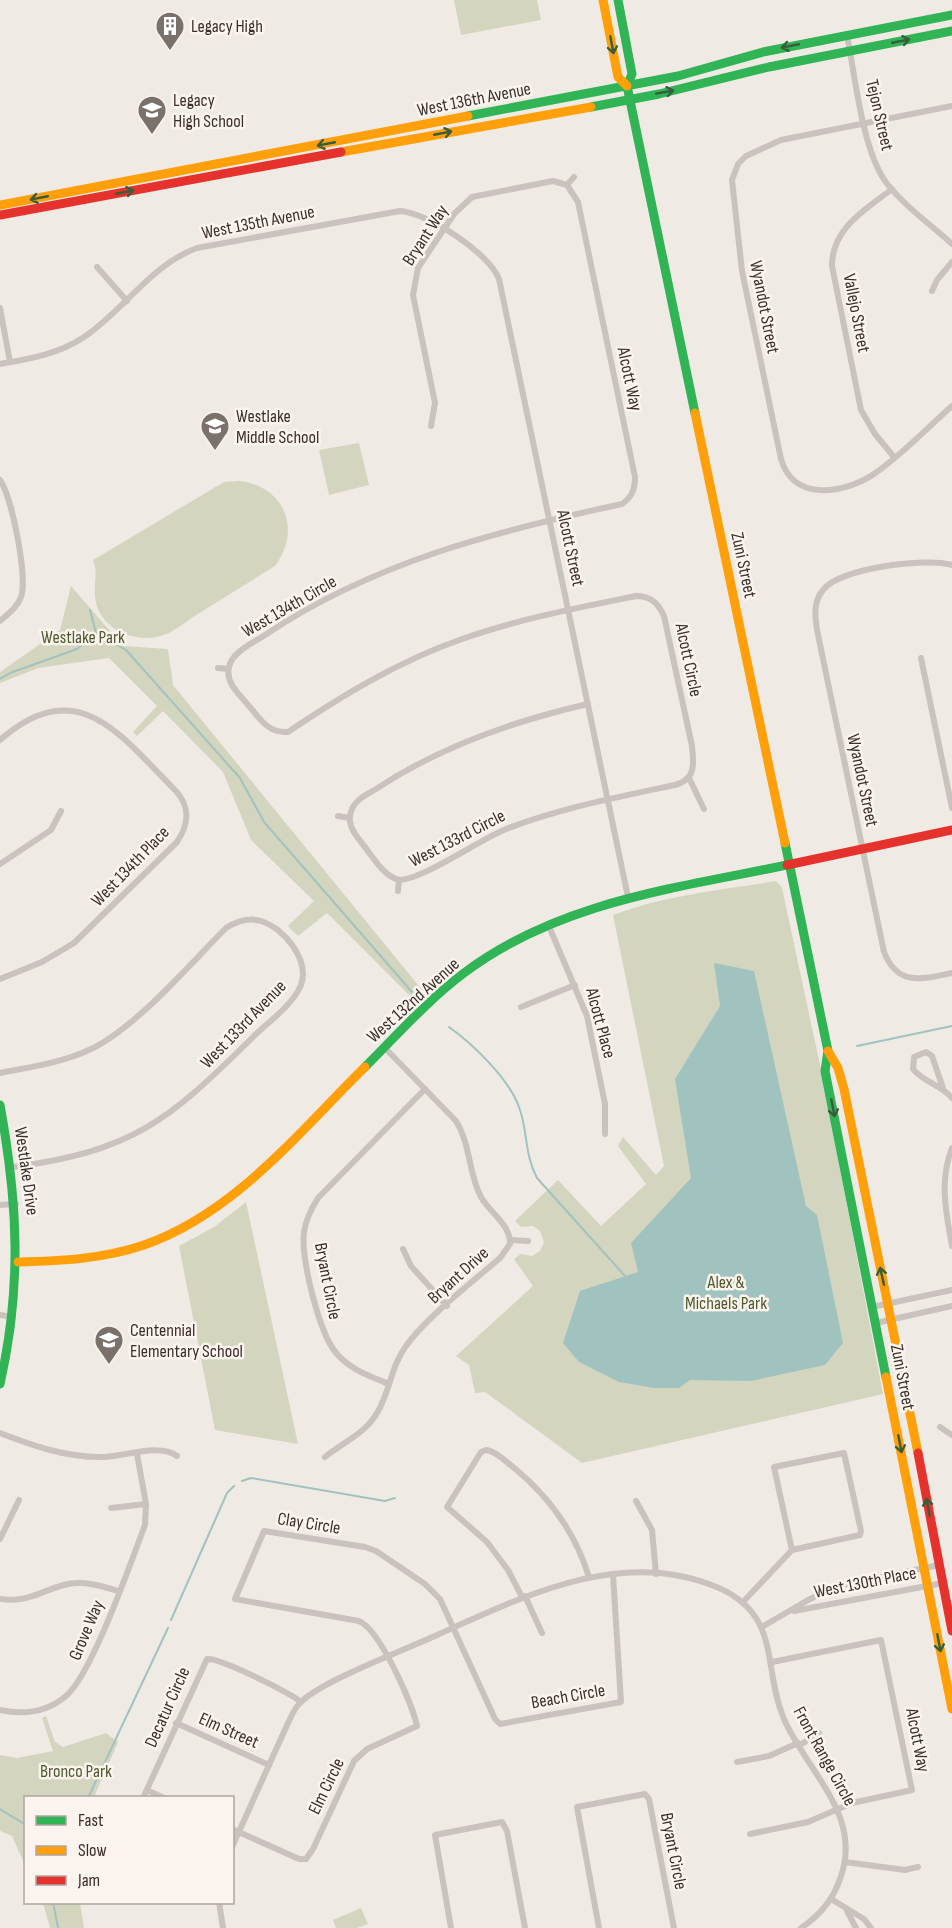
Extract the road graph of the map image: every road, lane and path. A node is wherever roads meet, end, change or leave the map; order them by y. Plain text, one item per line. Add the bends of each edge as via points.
1 (603, 0) edge
2 (618, 0) edge
3 (952, 15) edge
4 (952, 30) edge
5 (847, 35) junction
6 (850, 51) junction
7 (627, 86) junction
8 (630, 98) junction
9 (952, 106) edge
10 (865, 123) junction
11 (385, 138) junction
12 (574, 177) dead end
13 (567, 185) junction
14 (892, 189) junction
15 (78, 191) junction
16 (68, 203) junction
17 (0, 205) edge
18 (0, 215) edge
19 (444, 230) junction
20 (952, 244) edge
21 (952, 262) edge
22 (97, 267) dead end
23 (932, 291) dead end
24 (127, 301) junction
25 (0, 308) edge
26 (10, 362) junction
27 (0, 364) edge
28 (952, 406) edge
29 (431, 426) dead end
30 (894, 456) junction
31 (0, 480) edge
32 (631, 495) junction
33 (639, 500) dead end
34 (549, 520) junction
35 (952, 565) edge
36 (658, 592) dead end
37 (652, 600) junction
38 (568, 610) junction
39 (0, 621) edge
40 (921, 658) dead end
41 (218, 668) dead end
42 (228, 669) junction
43 (588, 704) junction
44 (276, 732) junction
45 (0, 740) edge
46 (275, 741) dead end
47 (689, 778) junction
48 (608, 799) junction
49 (704, 808) dead end
50 (952, 808) edge
51 (61, 811) dead end
52 (338, 816) dead end
53 (350, 818) junction
54 (952, 830) edge
55 (862, 848) junction
56 (789, 863) junction
57 (0, 864) edge
58 (399, 880) junction
59 (398, 891) dead end
60 (628, 897) junction
61 (548, 924) junction
62 (952, 973) edge
63 (0, 979) edge
64 (575, 985) junction
65 (521, 1007) dead end
66 (384, 1047) junction
67 (828, 1051) junction
68 (0, 1073) edge
69 (943, 1088) junction
70 (425, 1089) junction
71 (952, 1098) edge
72 (0, 1105) edge
73 (605, 1134) dead end
74 (952, 1148) edge
75 (13, 1167) junction
76 (16, 1204) junction
77 (0, 1205) edge
78 (510, 1240) junction
79 (528, 1241) dead end
80 (952, 1246) edge
81 (404, 1249) dead end
82 (18, 1262) junction
83 (952, 1290) edge
84 (889, 1304) junction
85 (447, 1306) junction
86 (952, 1306) edge
87 (872, 1307) junction
88 (0, 1316) edge
89 (13, 1317) junction
90 (891, 1320) junction
91 (876, 1323) junction
92 (389, 1383) junction
93 (0, 1384) edge
94 (940, 1427) dead end
95 (0, 1433) edge
96 (952, 1435) edge
97 (137, 1454) junction
98 (177, 1456) dead end
99 (325, 1456) dead end
100 (19, 1500) dead end
101 (636, 1502) dead end
102 (146, 1504) junction
103 (111, 1508) dead end
104 (0, 1539) edge
105 (792, 1550) junction
106 (939, 1565) junction
107 (924, 1568) junction
108 (656, 1574) junction
109 (613, 1575) junction
110 (589, 1577) junction
111 (942, 1583) junction
112 (928, 1586) junction
113 (118, 1591) junction
114 (523, 1596) junction
115 (0, 1599) edge
116 (743, 1602) junction
117 (793, 1611) junction
118 (455, 1627) junction
119 (762, 1627) junction
120 (952, 1631) edge
121 (542, 1633) dead end
122 (388, 1657) junction
123 (772, 1662) junction
124 (301, 1702) junction
125 (952, 1709) edge
126 (0, 1710) edge
127 (176, 1723) junction
128 (819, 1733) dead end
129 (799, 1744) junction
130 (737, 1762) dead end
131 (269, 1765) junction
132 (147, 1790) junction
133 (144, 1796) edge
134 (162, 1796) edge
135 (838, 1809) junction
136 (234, 1830) edge
137 (240, 1832) junction
138 (750, 1834) dead end
139 (234, 1843) edge
140 (845, 1862) junction
141 (918, 1867) dead end
142 (831, 1899) junction
143 (219, 1904) edge
144 (847, 1910) junction
145 (223, 1928) edge
146 (451, 1928) edge
147 (525, 1928) edge
148 (599, 1928) edge
149 (674, 1928) edge
150 (801, 1928) edge
151 (856, 1928) edge
152 (871, 1928) edge

1 -> 7 main road, Zuni Street via 618,77
2 - 7 main road, Zuni Street via 632,74
3 - 5 main road, West 136th Avenue
6 -> 4 main road, West 136th Avenue
5 - 6 street, Tejon Street
5 -> 7 main road, West 136th Avenue
8 -> 6 main road, West 136th Avenue
6 - 10 street, Tejon Street
7 - 8 main road, Zuni Street
7 - 11 main road, West 136th Avenue
11 -> 8 main road, West 136th Avenue
8 - 56 main road, Zuni Street
9 - 10 street
10 - 14 street, Tejon Street via 875,162
10 - 30 street, Wyandot Street via 782,140 752,152 738,164 732,194 743,279 781,459 789,478 798,485 819,490 857,482 874,474
11 -> 15 main road, West 136th Avenue
16 -> 11 main road, West 136th Avenue
12 - 13 street
13 - 19 street, Bryant Way via 553,182 472,198 463,203
13 - 32 street, Alcott Way via 578,202 635,477
14 - 20 street, Tejon Street
14 - 30 street, Vallejo Street via 842,231 834,247 832,266 861,410
15 - 16 main road
15 -> 17 main road, West 136th Avenue
16 - 18 main road, West 136th Avenue
19 - 24 street, West 135th Avenue via 421,215 400,211 197,248 167,264
19 - 29 street, Bryant Way via 418,268 413,295 435,403
19 - 34 street, Alcott Street via 490,261 499,279
21 - 23 street
22 - 24 street
24 - 26 street, West 135th Avenue via 70,345
25 - 26 street
26 - 27 street, West 135th Avenue
28 - 30 street
31 - 39 street via 8,498 22,575 22,596
32 - 33 street
32 - 34 street via 622,504
34 - 38 street, Alcott Street
34 - 42 street, West 134th Circle via 457,544 363,581 275,628 236,655
35 - 55 street, Wyandot Street via 932,561 909,563 838,578 822,591 815,609
36 - 37 street
37 - 38 street via 636,596
37 - 47 street, Alcott Circle via 664,616 692,746
38 - 43 street, Alcott Street
38 - 44 street via 447,645 364,684 288,732
40 - 50 street
41 - 42 street
42 - 44 street via 234,688 267,728
43 - 48 street, Alcott Street
43 - 53 street via 509,725 430,758 358,801
44 - 46 street
45 - 63 street, West 134th Place via 20,723 51,711 97,717 175,790 184,801 187,818 177,842 74,943 42,962
47 - 48 street via 675,785
47 - 49 street
48 - 58 street, West 133rd Circle via 502,830 419,875
48 - 60 street, Alcott Street
51 - 57 street via 51,830
52 - 53 street
53 - 58 street, West 133rd Circle via 356,836 382,869
54 - 55 main road, West 132nd Avenue
55 - 56 main road, West 132nd Avenue
55 - 62 street, Wyandot Street via 884,952 890,964 898,972 920,979
56 - 60 main road, West 132nd Avenue
56 - 67 main road, Zuni Street
58 - 59 street
60 - 61 main road, West 132nd Avenue
61 - 64 street, Alcott Place
61 - 66 main road, West 132nd Avenue via 465,972
64 - 65 street
64 - 73 street, Alcott Place via 587,1016 607,1118
66 - 70 street, Bryant Drive
66 - 82 main road, West 132nd Avenue via 250,1181 194,1224 150,1244 110,1256
84 -> 67 main road, Zuni Street via 844,1089
67 -> 87 main road, Zuni Street via 825,1071
68 - 75 street, West 133rd Avenue via 77,1055 111,1038 233,923 249,919 266,923 291,945 302,961 302,979 292,998 174,1112 100,1150
69 - 69 street via 932,1056 926,1052 914,1057 916,1074
69 - 71 street
70 - 78 street, Bryant Drive via 465,1136 479,1194
70 - 92 street, Bryant Circle via 318,1198 309,1212 304,1235 319,1322 327,1340 350,1366
72 - 75 main road, Westlake Drive
74 - 80 street via 944,1195
75 - 76 main road, Westlake Drive
76 - 77 street
76 - 82 main road, Westlake Drive
78 - 79 street
78 - 85 street, Bryant Drive via 505,1253
81 - 85 street via 411,1266
82 - 89 main road, Westlake Drive
83 - 84 street
84 - 87 street
84 - 90 main road, Zuni Street
85 - 92 street, Bryant Drive via 406,1345
86 - 90 street
87 - 91 main road, Zuni Street
88 - 89 street
89 - 93 main road, Westlake Drive
90 - 91 street
106 -> 90 main road, Zuni Street
91 -> 107 main road, Zuni Street
92 - 99 street, Bryant Drive via 374,1418 357,1436
94 - 96 street
95 - 97 street via 76,1456
97 - 98 street via 166,1450
97 - 102 street, Grove Way
100 - 104 street
101 - 108 street via 652,1530
102 - 103 street
102 - 113 street, Grove Way via 145,1525
105 - 105 street via 860,1535 844,1453 774,1467
105 - 116 street
106 - 107 street, West 130th Place
106 - 111 main road, Zuni Street
107 - 112 main road, Zuni Street
107 - 117 street, West 130th Place via 837,1586
108 - 109 street, Front Range Circle
108 - 116 street, Front Range Circle via 702,1582
109 - 110 street, Front Range Circle
109 - 118 street, Beach Circle via 621,1702 497,1723
110 - 114 street, Front Range Circle
110 - 114 street via 577,1544 547,1499 505,1461 486,1450 447,1507 487,1542
111 - 112 street, West 130th Place
111 - 120 main road, Zuni Street
112 - 117 street, West 130th Place
112 -> 125 main road, Zuni Street
113 - 115 street via 80,1583 26,1599
113 - 126 street, Grove Way via 86,1670 67,1696 31,1712
114 - 118 street, Front Range Circle
114 - 121 street
116 - 119 street, Front Range Circle
117 - 119 street, West 130th Place
118 - 122 street, Front Range Circle
118 - 122 street, Clay Circle via 431,1589 376,1551 263,1532 235,1593 236,1600 358,1621 377,1636
119 - 123 street, Front Range Circle
122 - 124 street, Front Range Circle via 321,1688
122 - 137 street, Elm Circle via 417,1726 367,1749 354,1761 309,1856 299,1859
123 - 129 street, Front Range Circle via 784,1718
123 - 135 street, Alcott Way via 882,1642 912,1790
124 - 127 street, Decatur Circle via 209,1659 203,1663
124 - 131 street, Front Range Circle
127 - 131 street, Elm Street
127 - 132 street, Decatur Circle
128 - 129 street
129 - 130 street via 769,1756
129 - 135 street, Front Range Circle
131 - 137 street, Front Range Circle
132 - 133 street, Decatur Circle
132 - 134 street
135 - 138 street, Alcott Way via 808,1822
135 - 140 street, Front Range Circle via 844,1827
136 - 137 street
137 - 139 street, Front Range Circle
140 - 141 street via 905,1870
140 - 142 street, Front Range Circle
142 - 144 street
142 - 150 street, Front Range Circle
143 - 145 street
144 - 151 street
144 - 152 street
146 - 147 street via 434,1837 437,1833 502,1822
148 - 149 street, Bryant Circle via 577,1807 645,1794

